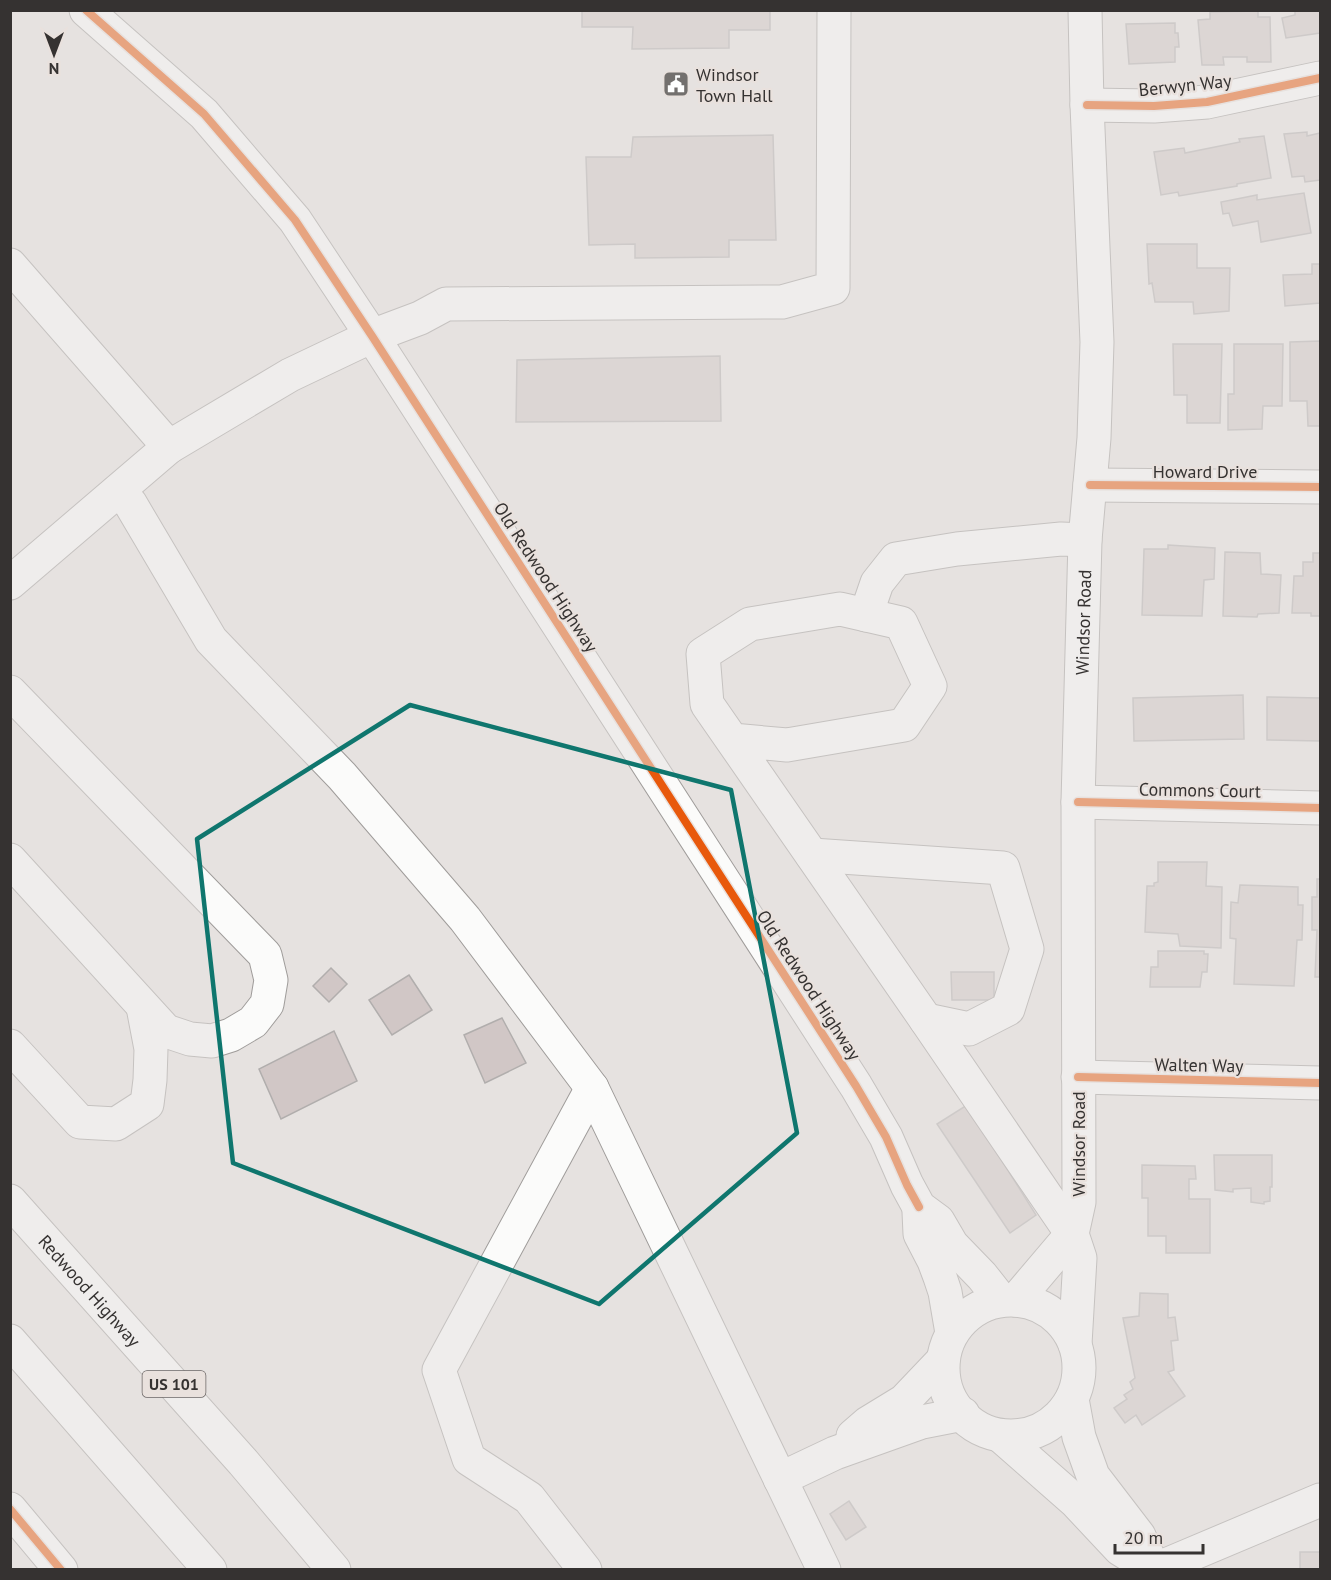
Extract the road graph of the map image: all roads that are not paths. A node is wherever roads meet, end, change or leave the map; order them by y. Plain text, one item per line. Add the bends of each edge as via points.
1 (86, 10) edge
2 (834, 10) edge
3 (1085, 10) edge
4 (1320, 78) edge
5 (1087, 105) junction
6 (10, 265) edge
7 (372, 336) junction
8 (169, 447) junction
9 (1090, 485) junction
10 (1320, 486) edge
11 (117, 492) junction
12 (1085, 540) junction
13 (10, 583) edge
14 (866, 615) junction
15 (10, 692) edge
16 (732, 741) junction
17 (1078, 802) junction
18 (1320, 808) edge
19 (812, 855) junction
20 (10, 860) edge
21 (143, 1006) junction
22 (926, 1020) junction
23 (10, 1046) edge
24 (1078, 1077) junction
25 (1320, 1083) edge
26 (592, 1088) junction
27 (10, 1201) edge
28 (919, 1207) junction
29 (1072, 1234) junction
30 (1008, 1300) junction
31 (10, 1341) edge
32 (1075, 1344) junction
33 (947, 1346) junction
34 (1072, 1399) junction
35 (963, 1414) junction
36 (1001, 1436) junction
37 (835, 1453) junction
38 (780, 1479) junction
39 (1320, 1500) edge
40 (10, 1509) edge
41 (61, 1569) edge
42 (210, 1569) edge
43 (334, 1569) edge
44 (585, 1569) edge
45 (824, 1569) edge
46 (1154, 1569) edge

1 - 7 main road, Old Redwood Highway via 212,123 294,220
2 - 7 main road via 833,288 782,302 446,304
3 - 5 main road, Windsor Road
4 - 5 main road, Berwyn Way via 1207,102
5 - 9 main road, Windsor Road via 1097,342
6 - 8 main road
7 - 8 main road via 290,375
7 - 28 main road, Old Redwood Highway via 856,1086 886,1137
8 - 11 main road
9 - 10 main road, Howard Drive
9 - 12 main road, Windsor Road
11 - 13 main road
11 - 26 main road via 130,503 211,640 342,776 465,919
12 - 14 main road via 957,549 896,559 877,583
12 - 17 main road, Windsor Road
14 - 16 main road via 840,609 750,624 703,654 707,704
14 - 16 main road via 901,623 930,686 904,725 787,745
15 - 21 main road via 266,955 271,980 267,1004 254,1022 231,1035 212,1041 190,1039 166,1031
16 - 19 main road
17 - 18 main road, Commons Court
17 - 24 main road, Windsor Road
19 - 22 main road
19 - 22 main road via 1003,868 1027,949 1008,1009 969,1029
20 - 21 main road
21 - 23 main road via 151,1049 147,1104 116,1124 80,1122
22 - 29 main road
24 - 25 main road, Walten Way
24 - 29 main road, Windsor Road via 1079,1202
26 - 38 main road
26 - 44 main road via 439,1370 469,1459 529,1498
27 - 43 main road, Redwood Highway / US 101
28 - 30 main road, Old Redwood Highway via 938,1221 952,1245
28 - 33 main road, Old Redwood Highway via 920,1234 945,1292
29 - 30 main road, Windsor Road
29 - 32 main road, Windsor Road via 1080,1258
30 - 32 main road via 1035,1304 1052,1313
30 - 33 main road via 982,1306 965,1317
31 - 42 main road
32 - 34 main road via 1080,1362
33 - 35 main road via 944,1383 953,1404
33 - 37 main road via 904,1401 868,1423
34 - 36 main road via 1060,1416 1042,1429 1022,1436
34 - 46 main road via 1079,1437 1093,1476 1139,1536
35 - 36 main road via 983,1431
35 - 37 main road via 922,1422
36 - 46 main road via 1075,1501 1119,1548
37 - 38 main road
38 - 45 main road
39 - 46 main road
40 - 41 main road

